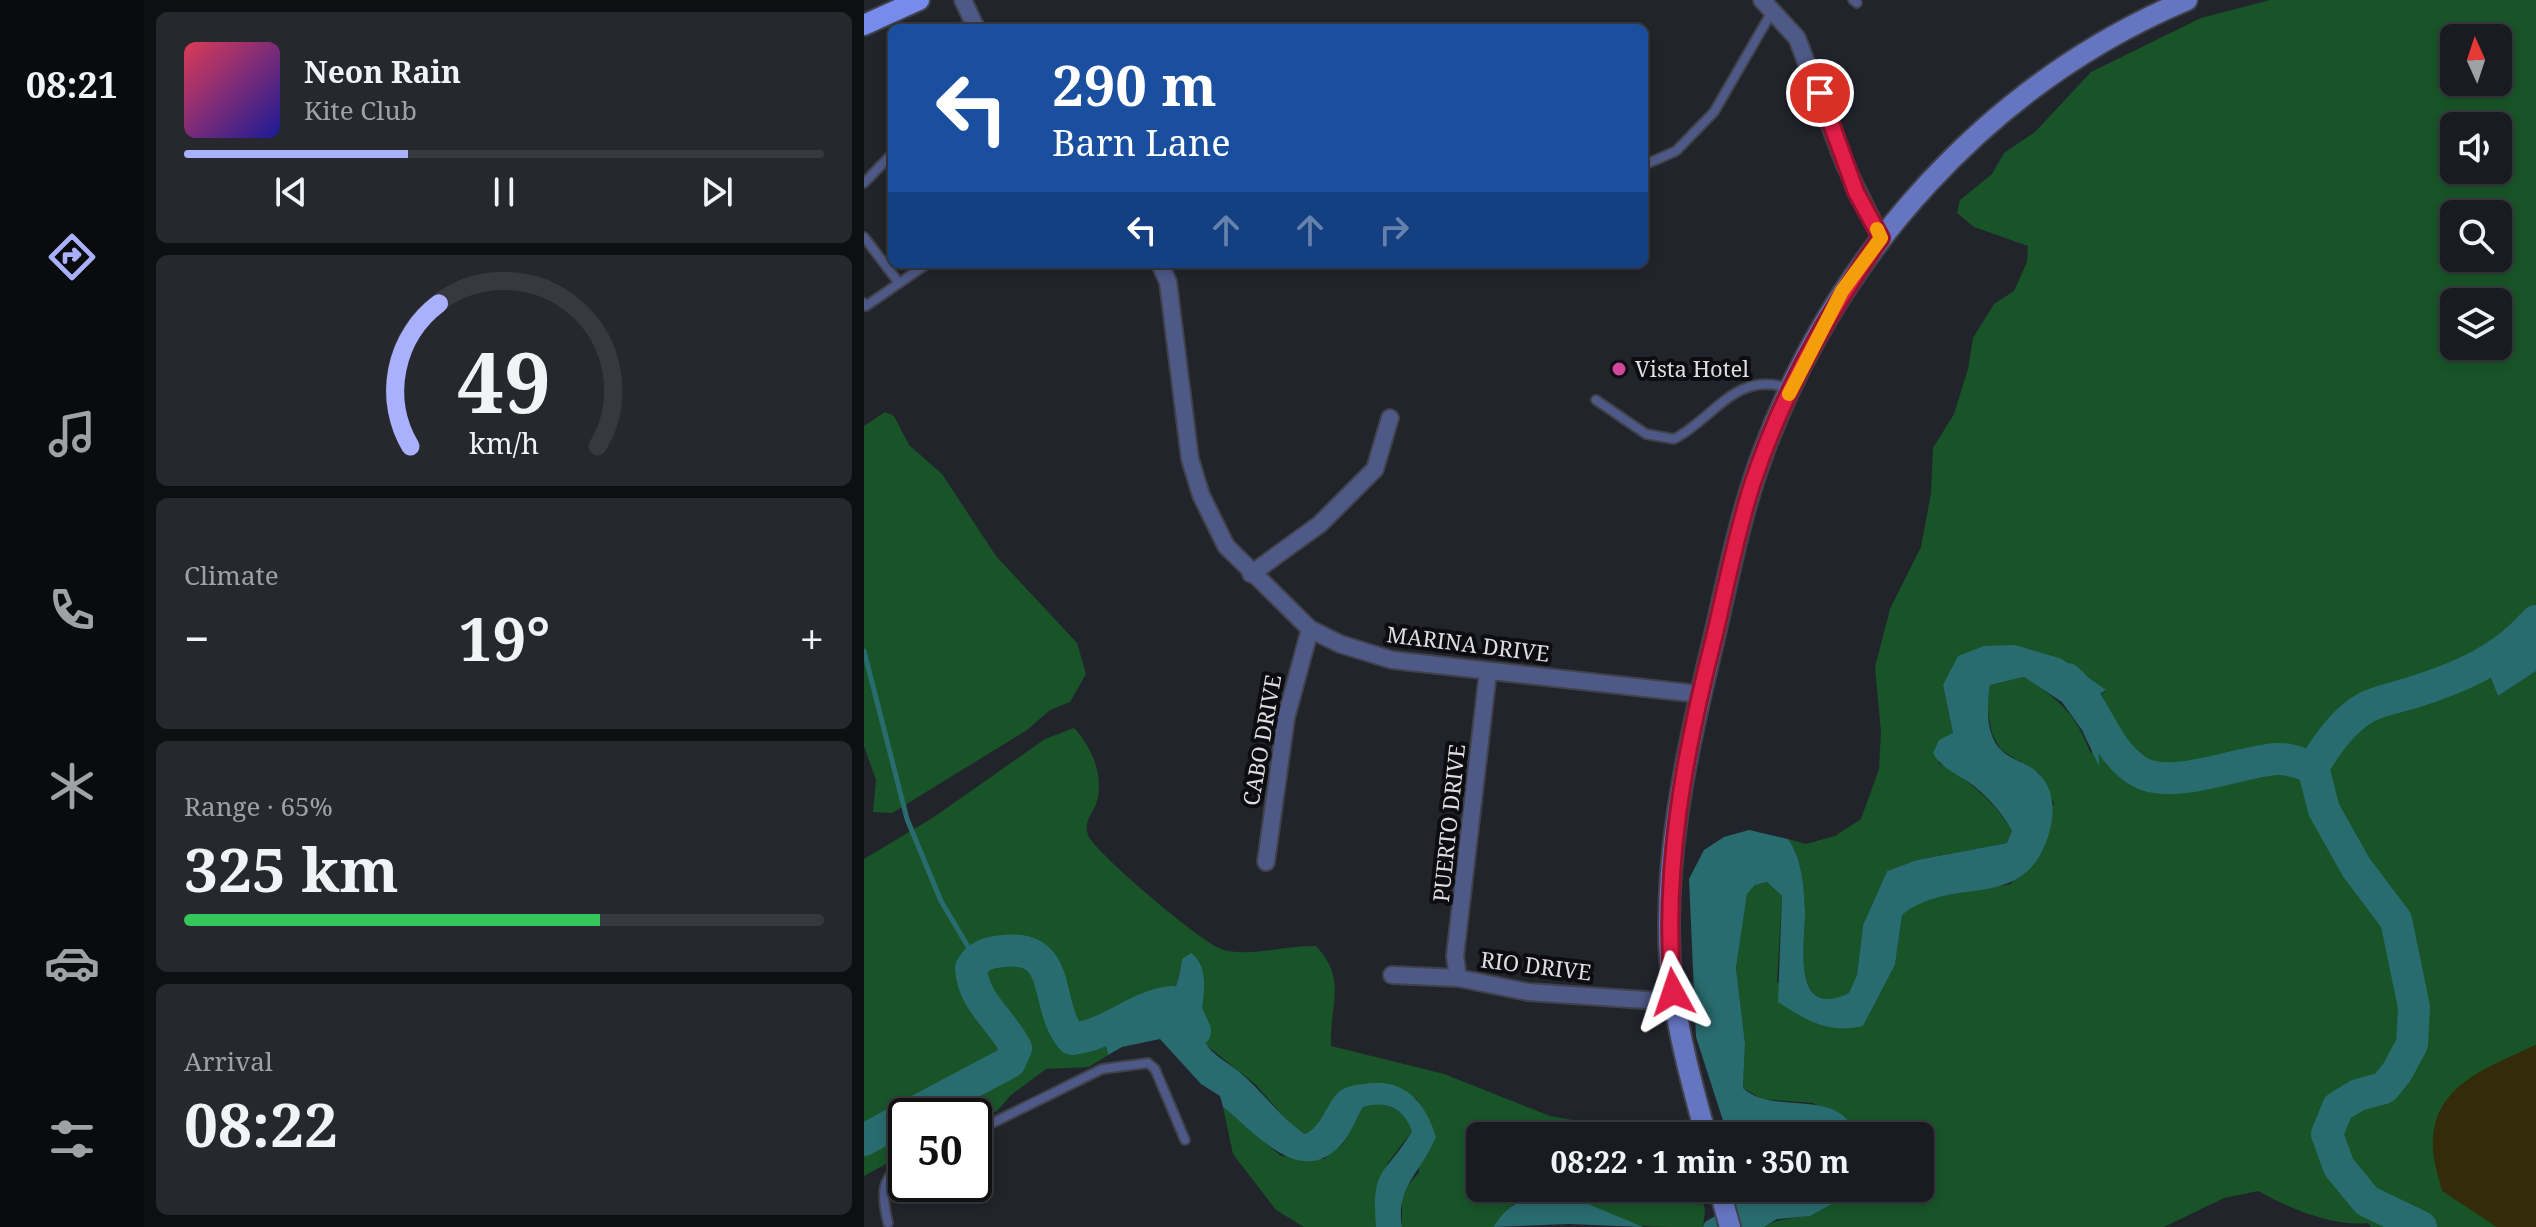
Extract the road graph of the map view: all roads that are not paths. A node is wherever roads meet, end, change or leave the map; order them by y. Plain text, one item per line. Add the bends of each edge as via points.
1 (919, 0) edge
2 (963, 0) edge
3 (2187, 0) edge
4 (1768, 5) edge
5 (974, 24) edge
6 (864, 25) edge
7 (888, 158) edge
8 (1648, 163) edge
9 (864, 183) edge
10 (864, 237) edge
11 (1881, 238) junction
12 (921, 268) edge
13 (1162, 268) edge
14 (899, 283) junction
15 (864, 303) edge
16 (1792, 390) junction
17 (1596, 400) dead end
18 (1390, 418) dead end
19 (1251, 574) junction
20 (1310, 629) junction
21 (1488, 672) junction
22 (1699, 694) junction
23 (1266, 862) dead end
24 (1392, 975) dead end
25 (1458, 978) junction
26 (1675, 1002) junction
27 (1702, 1122) edge
28 (992, 1123) edge
29 (1185, 1140) dead end
30 (888, 1176) edge
31 (1724, 1202) edge
32 (888, 1223) dead end
33 (1730, 1227) edge

1 - 6 main road
2 - 5 street
3 - 11 main road via 2064,66 1990,123 1912,197
4 - 8 lane via 1714,112 1676,151
4 - 11 street via 1797,38 1844,163
7 - 9 lane
10 - 14 lane
11 - 16 main road via 1842,291
12 - 14 lane
13 - 19 street, MARINA DRIVE via 1168,282 1190,459 1220,536
14 - 15 lane
16 - 17 lane via 1775,383 1746,387 1674,439 1646,434
16 - 22 main road via 1751,486
18 - 19 street via 1375,469 1320,524
19 - 20 street, MARINA DRIVE
20 - 21 street, MARINA DRIVE via 1392,660
20 - 23 street, CABO DRIVE via 1286,718
21 - 22 street, MARINA DRIVE
21 - 25 street, PUERTO DRIVE via 1455,956
22 - 26 main road via 1671,863
24 - 25 street, RIO DRIVE
25 - 26 street, RIO DRIVE via 1528,992
26 - 27 main road
28 - 29 lane via 1087,1075 1148,1063
30 - 32 lane via 883,1202
31 - 33 main road

